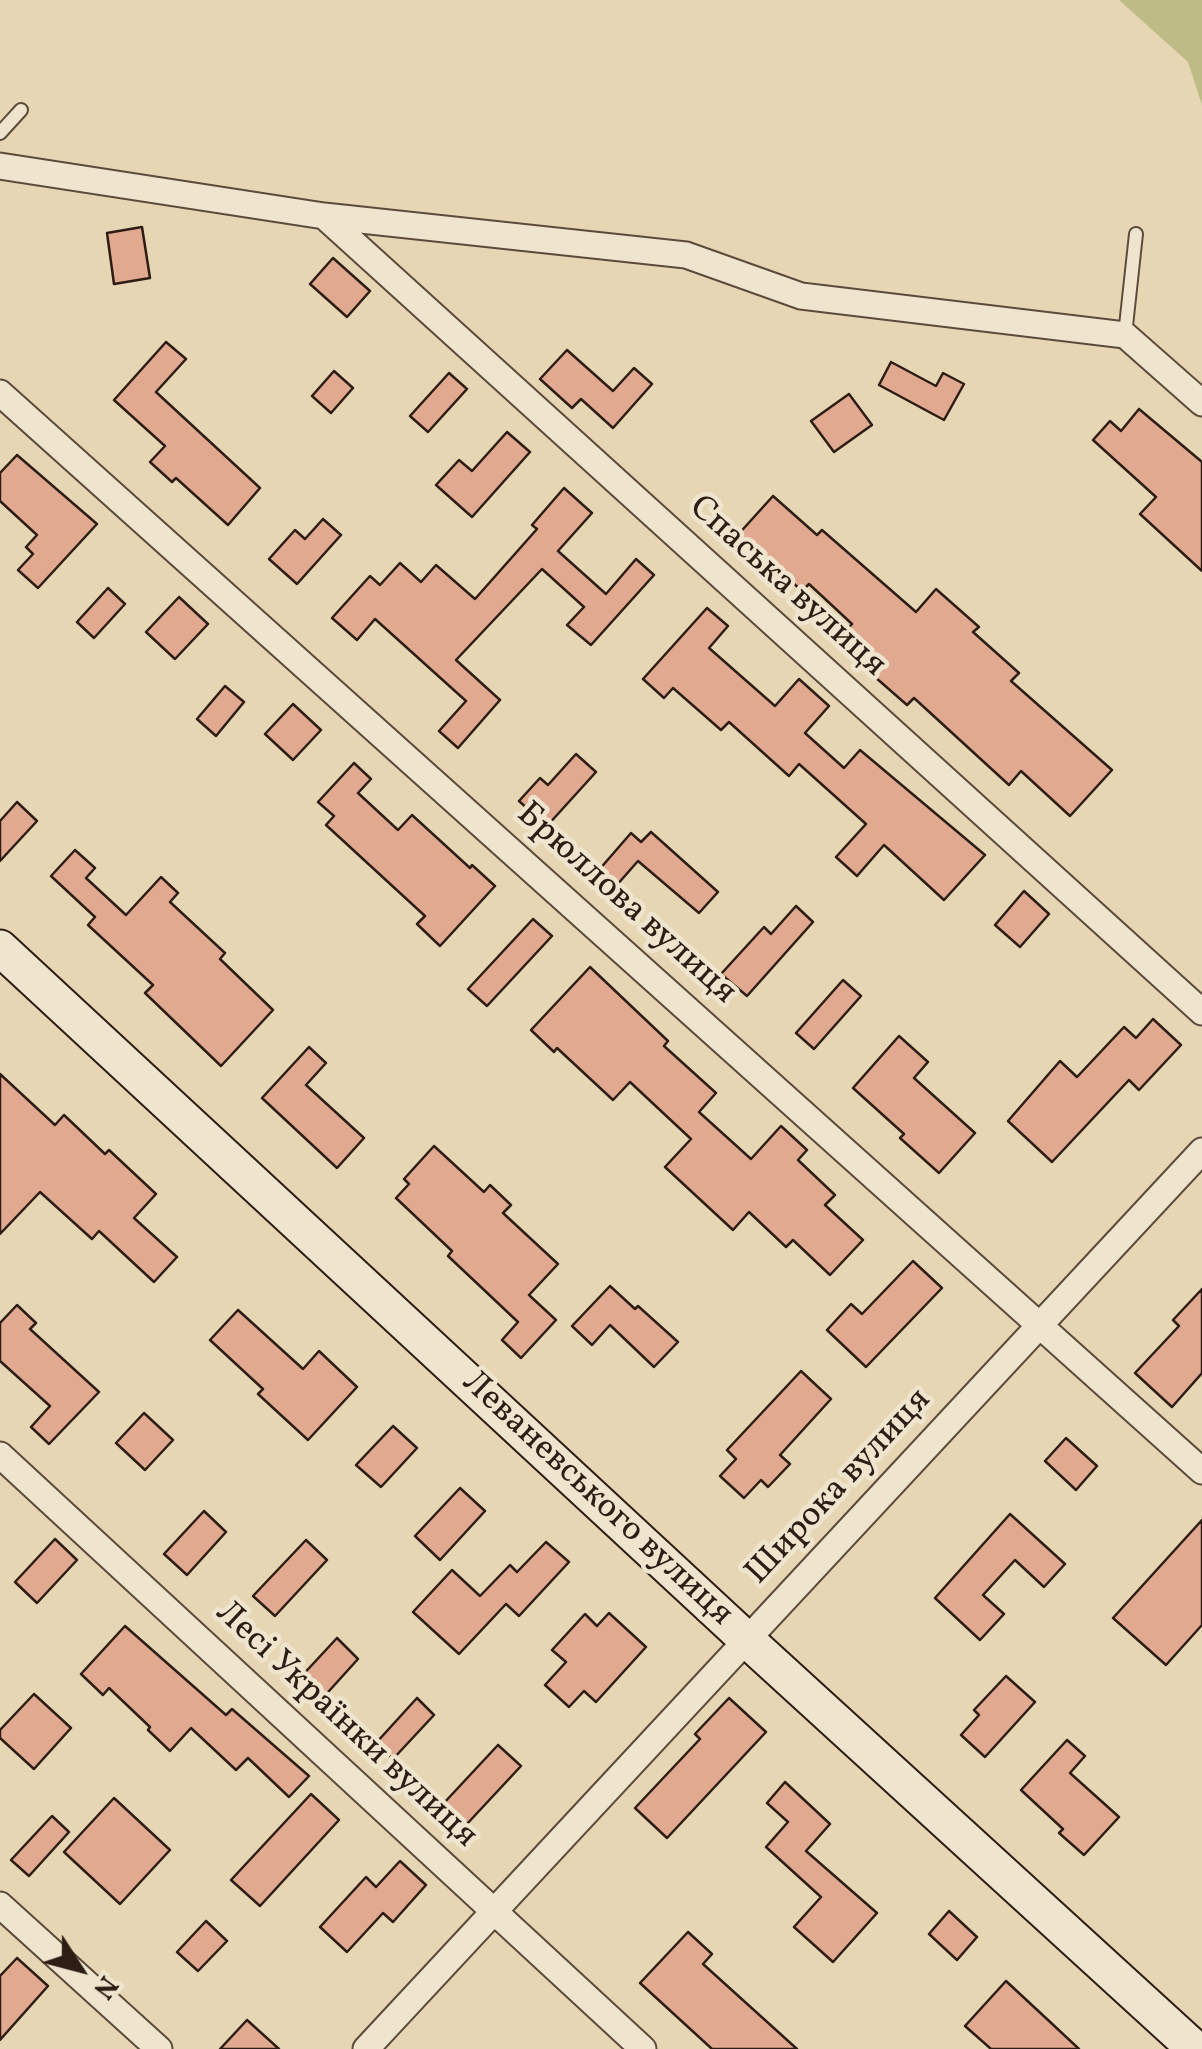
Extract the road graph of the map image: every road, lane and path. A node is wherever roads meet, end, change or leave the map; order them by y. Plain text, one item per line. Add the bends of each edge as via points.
1 (21, 110) dead end
2 (0, 133) edge
3 (0, 166) edge
4 (324, 216) junction
5 (1136, 234) dead end
6 (1125, 336) junction
7 (0, 392) edge
8 (1202, 403) edge
9 (0, 948) edge
10 (1202, 1012) edge
11 (1202, 1151) edge
12 (1041, 1324) junction
13 (0, 1454) edge
14 (1202, 1471) edge
15 (747, 1640) junction
16 (0, 1906) edge
17 (494, 1911) junction
18 (159, 2049) edge
19 (366, 2049) edge
20 (643, 2049) edge
21 (1194, 2049) edge

1 - 2 lane
3 - 4 street
4 - 6 street via 686,255 801,296
4 - 10 street, Спаська вулиця
5 - 6 lane
6 - 8 street
7 - 12 street, Брюллова вулиця
9 - 15 street, Леваневського вулиця
11 - 12 street, Широка вулиця
12 - 14 street, Брюллова вулиця
12 - 15 street, Широка вулиця
13 - 17 street, Лесі Українки вулиця
15 - 17 street, Широка вулиця
15 - 21 street, Леваневського вулиця
16 - 18 street
17 - 19 street, Широка вулиця
17 - 20 street, Лесі Українки вулиця

